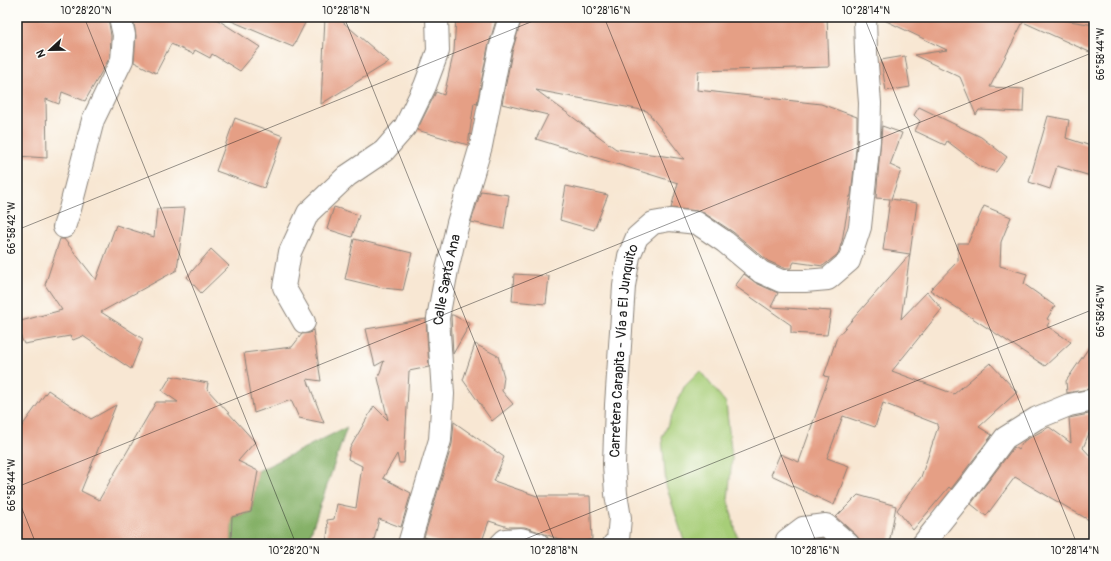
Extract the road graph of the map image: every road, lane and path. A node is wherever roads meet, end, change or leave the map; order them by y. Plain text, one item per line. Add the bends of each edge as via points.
1 (120, 17) edge
2 (437, 17) edge
3 (510, 17) edge
4 (865, 17) edge
5 (64, 227) dead end
6 (304, 322) dead end
7 (1094, 400) edge
8 (408, 544) edge
9 (501, 544) edge
10 (538, 544) edge
11 (614, 544) edge
12 (787, 544) edge
13 (848, 544) edge
14 (923, 544) edge

1 - 5 street via 124,35 122,60 92,120
2 - 6 street via 438,51 425,86 405,127 384,151 347,176 308,213 290,252 284,287
3 - 8 street, Calle Santa Ana via 500,49 481,146 447,270 438,318 444,394 440,440
4 - 11 street, Carretera Carapita - Vía a El Junquito via 870,103 869,141 860,227 849,261 828,279 805,282 781,281 761,272 697,223 670,220 653,223 637,237 629,256 622,304 614,464 620,518 618,540
7 - 14 street via 1068,405 1037,418 1005,438
9 - 10 street via 505,540 521,539
12 - 13 street via 787,540 803,528 826,525

